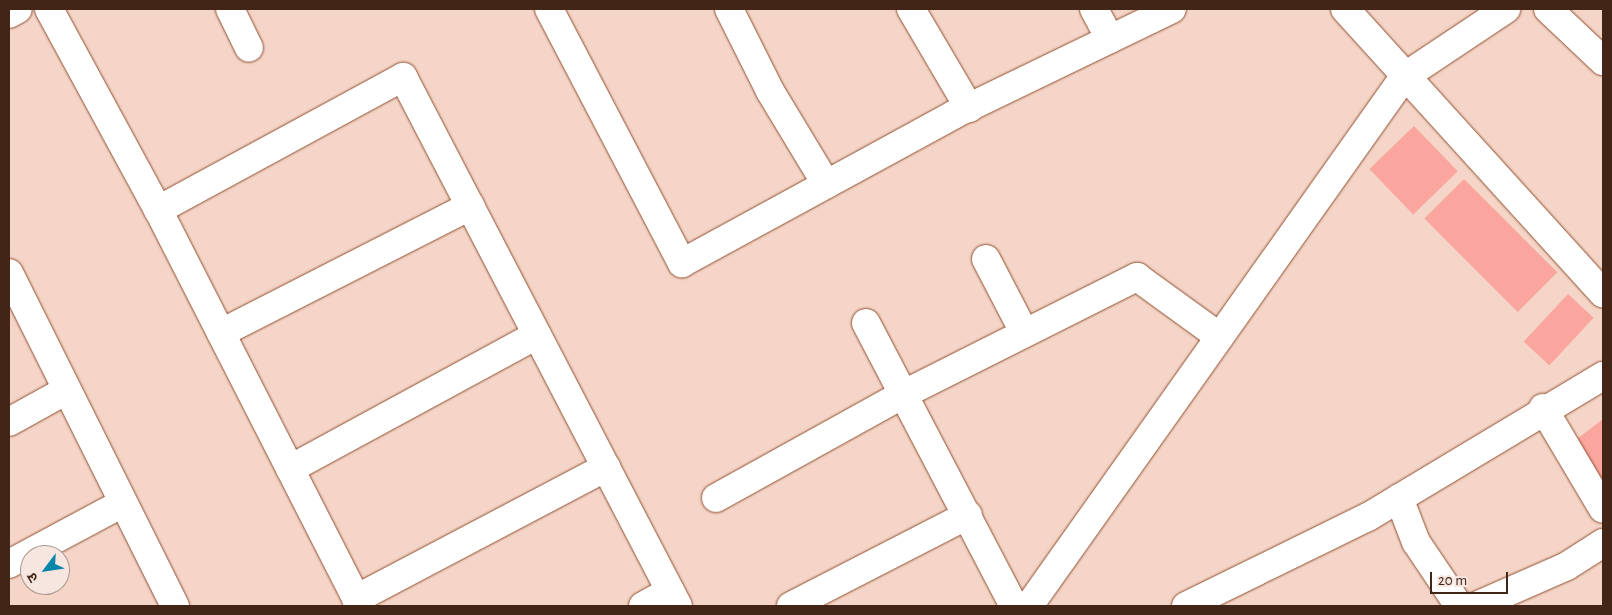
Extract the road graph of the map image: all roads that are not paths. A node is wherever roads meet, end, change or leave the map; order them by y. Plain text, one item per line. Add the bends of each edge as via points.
1 (18, 9) edge
2 (50, 9) edge
3 (230, 9) edge
4 (549, 9) edge
5 (729, 9) edge
6 (911, 9) edge
7 (1094, 9) edge
8 (1172, 9) edge
9 (1345, 9) edge
10 (1506, 9) edge
11 (1548, 9) edge
12 (9, 14) edge
13 (1110, 39) junction
14 (249, 48) dead end
15 (1600, 50) edge
16 (1404, 77) junction
17 (969, 108) junction
18 (826, 184) junction
19 (470, 206) junction
20 (158, 210) junction
21 (986, 259) dead end
22 (9, 273) edge
23 (1603, 294) edge
24 (15, 301) edge
25 (866, 323) dead end
26 (1024, 332) junction
27 (221, 333) junction
28 (537, 334) junction
29 (1220, 337) junction
30 (1603, 376) edge
31 (67, 390) junction
32 (904, 394) junction
33 (1543, 408) junction
34 (9, 422) edge
35 (606, 467) junction
36 (290, 469) junction
37 (716, 498) dead end
38 (1399, 498) junction
39 (124, 503) junction
40 (1603, 509) edge
41 (968, 515) junction
42 (1603, 543) edge
43 (9, 564) edge
44 (674, 599) edge
45 (358, 602) edge
46 (175, 606) edge
47 (643, 606) edge
48 (791, 606) edge
49 (1014, 606) edge
50 (1029, 606) edge
51 (1186, 606) edge
52 (1459, 606) edge
53 (1476, 606) edge

1 - 12 street
2 - 20 street
3 - 14 street
4 - 18 street via 682,264
5 - 18 street via 770,91
6 - 17 street
7 - 13 street
8 - 13 street
9 - 16 street
10 - 16 street
11 - 15 street
13 - 17 street
16 - 23 street
16 - 29 street
17 - 18 street
19 - 20 street via 403,77
19 - 27 street
19 - 28 street
20 - 27 street
21 - 26 street
22 - 24 street
24 - 31 street
25 - 32 street
26 - 29 street via 1137,277
26 - 32 street
27 - 36 street
28 - 35 street
28 - 36 street
29 - 50 street
30 - 33 street
31 - 34 street
31 - 39 street
32 - 37 street
32 - 41 street
33 - 38 street via 1456,466
33 - 40 street
35 - 44 street
35 - 45 street
36 - 45 street
38 - 51 street
38 - 52 street via 1416,542
39 - 43 street
39 - 46 street
41 - 48 street
41 - 49 street
42 - 53 street via 1568,566
44 - 47 street

